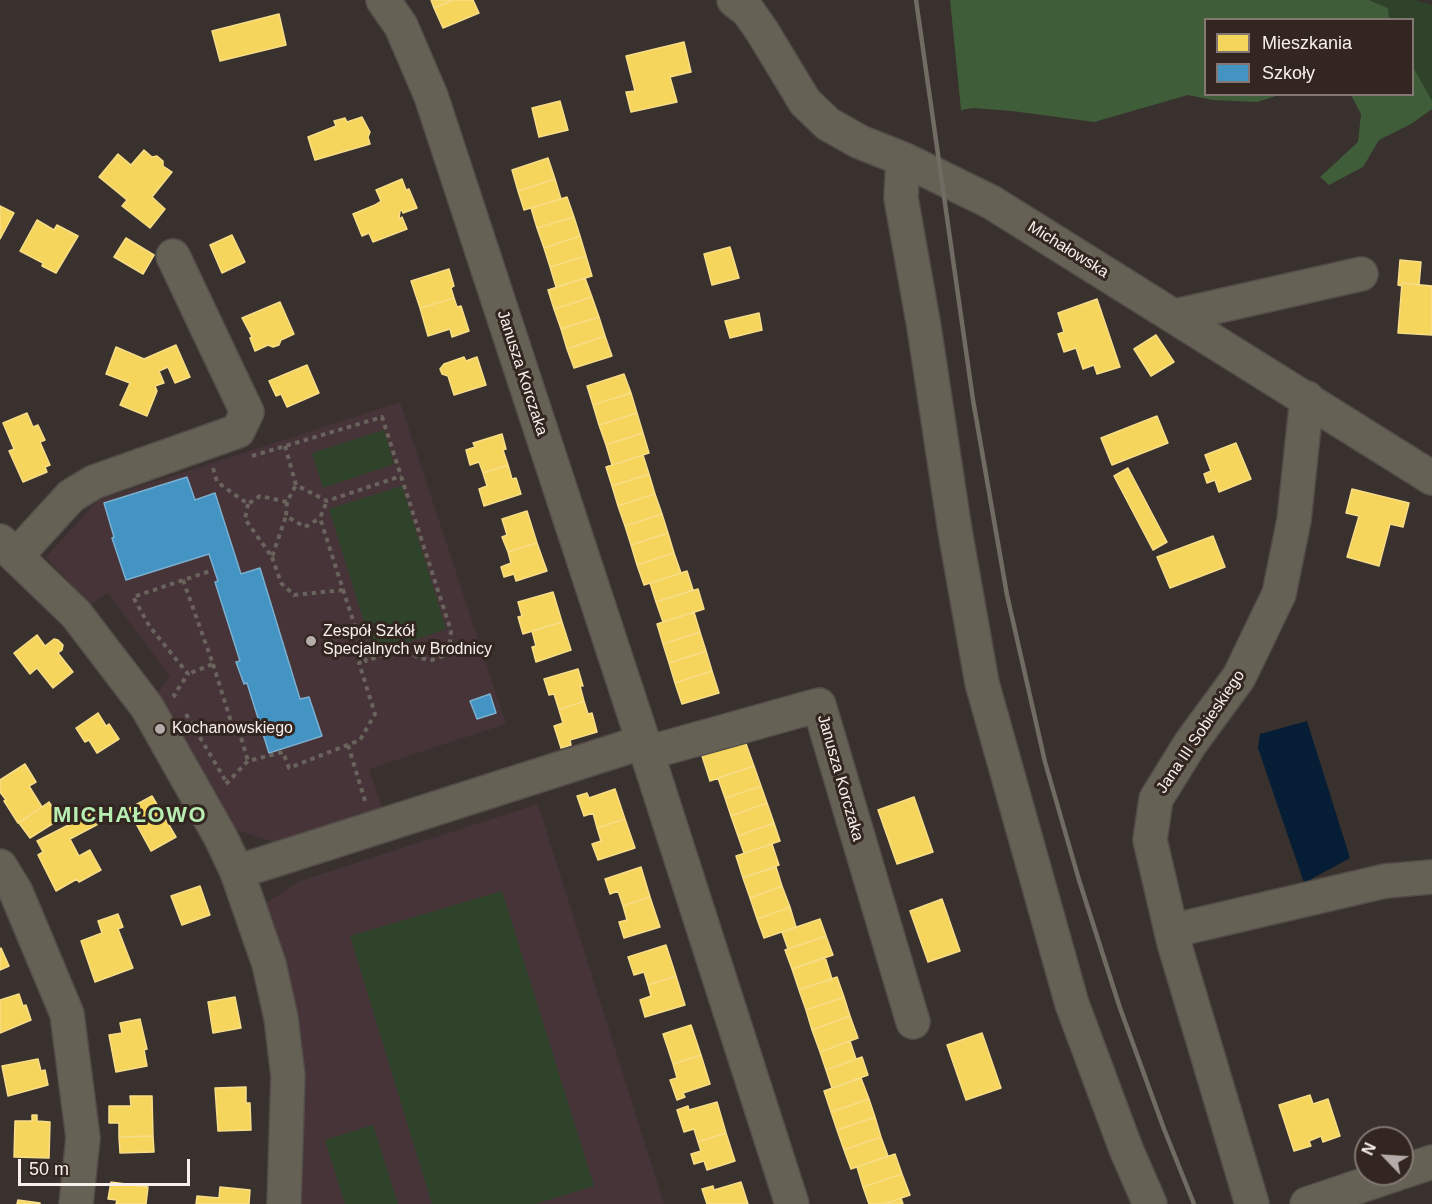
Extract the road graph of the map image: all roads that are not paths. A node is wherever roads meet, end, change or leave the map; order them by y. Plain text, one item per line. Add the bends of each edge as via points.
1 (383, 0) edge
2 (734, 0) edge
3 (903, 159) junction
4 (173, 256) dead end
5 (1361, 274) dead end
6 (1175, 316) junction
7 (1307, 398) junction
8 (1432, 478) edge
9 (8, 548) edge
10 (645, 748) junction
11 (0, 866) edge
12 (237, 872) junction
13 (1432, 877) edge
14 (1171, 931) junction
15 (913, 1022) dead end
16 (1432, 1162) edge
17 (1414, 1168) edge
18 (1360, 1186) edge
19 (76, 1204) edge
20 (284, 1204) edge
21 (792, 1204) edge
22 (1150, 1204) edge
23 (1252, 1204) edge
24 (1307, 1204) edge

1 - 10 street, Janusza Korczaka via 401,27 431,96
2 - 3 street, Michałowska via 748,11 814,112 860,142
3 - 6 street, Michałowska via 991,202
3 - 22 street via 901,198 982,683 1072,1004
4 - 9 street via 247,412 238,431 94,482
5 - 6 street
6 - 7 street, Michałowska
7 - 8 street, Michałowska
7 - 14 street, Jana III Sobieskiego via 1294,520 1279,594 1239,677 1156,799 1150,840
9 - 12 street via 76,614 147,707
10 - 12 street
10 - 15 street, Janusza Korczaka via 819,705
10 - 21 street, Janusza Korczaka
11 - 19 street via 16,892 67,1014 83,1138
12 - 20 street via 269,964 281,1018 288,1077
13 - 14 street via 1385,881
14 - 23 street, Jana III Sobieskiego
16 - 17 street
18 - 24 street

